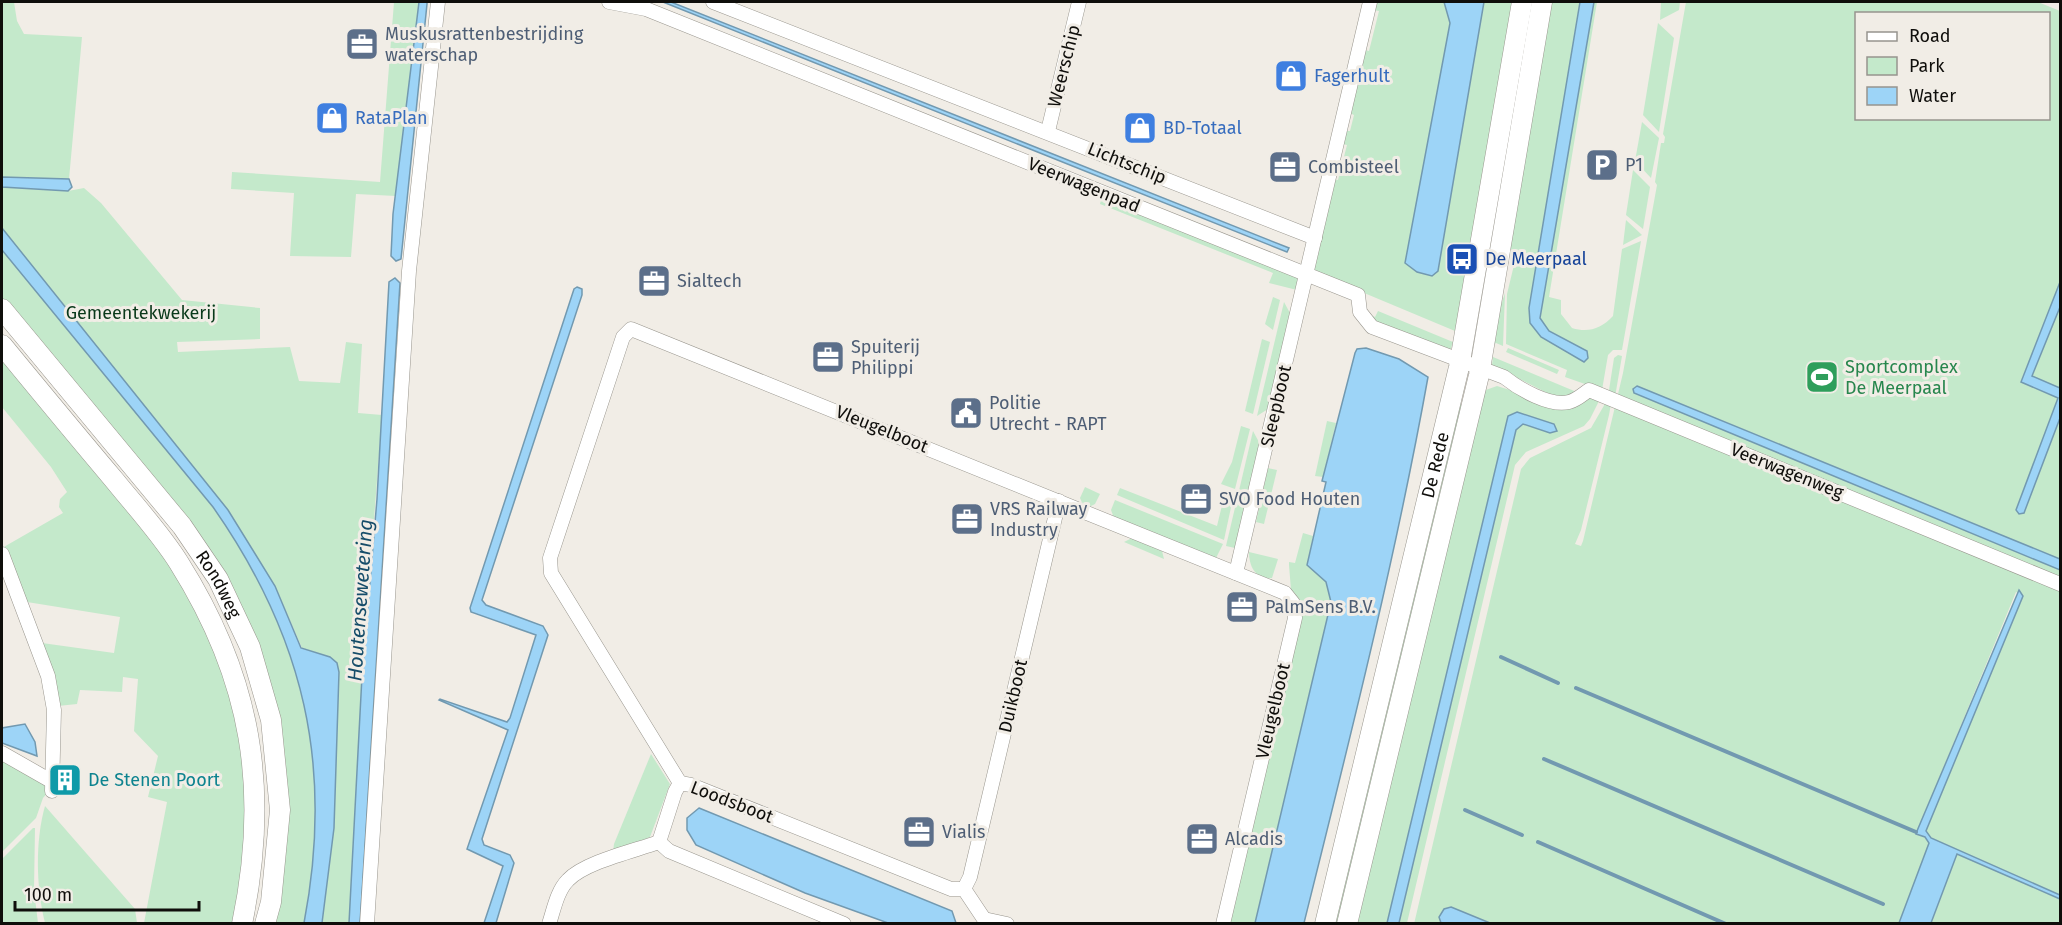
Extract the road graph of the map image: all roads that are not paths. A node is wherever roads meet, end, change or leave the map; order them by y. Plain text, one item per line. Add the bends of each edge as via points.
1 (438, 2) edge
2 (609, 2) edge
3 (713, 2) edge
4 (1079, 2) edge
5 (1370, 2) edge
6 (1522, 2) edge
7 (1542, 2) edge
8 (1048, 131) junction
9 (1315, 237) junction
10 (1306, 274) junction
11 (2, 309) edge
12 (2, 345) edge
13 (1460, 363) junction
14 (1480, 371) junction
15 (1059, 501) junction
16 (2, 554) edge
17 (1236, 573) junction
18 (2061, 584) edge
19 (2, 753) edge
20 (681, 783) junction
21 (659, 842) junction
22 (964, 889) junction
23 (983, 921) edge
24 (242, 924) edge
25 (265, 924) edge
26 (367, 924) edge
27 (549, 924) edge
28 (844, 924) edge
29 (1007, 924) edge
30 (1223, 924) edge
31 (1325, 924) edge
32 (1347, 924) edge

1 - 26 street via 409,271
2 - 10 street, Veerwagenpad via 646,9
3 - 8 street, Lichtschip
4 - 8 street, Weerschip
5 - 9 street
6 - 13 main road, De Rede
7 - 14 main road, De Rede
8 - 9 street, Lichtschip
9 - 10 street, Sleepboot
10 - 13 street, Veerwagenpad via 1358,295 1358,307 1368,324
10 - 17 street, Sleepboot
11 - 25 main road, Rondweg via 182,526 218,579 249,647 271,720 280,810 271,902
12 - 24 main road, Rondweg via 172,553 209,613 235,679 256,782 252,876
13 - 14 street, Veerwagenweg
13 - 31 main road, De Rede
14 - 18 street, Veerwagenweg via 1502,384 1514,385 1556,403 1569,402 1589,390
14 - 32 main road, De Rede
15 - 17 street, Vleugelboot
15 - 20 street, Vleugelboot via 636,329 627,332 550,558 550,573
15 - 22 street, Duikboot
16 - 19 street via 48,676 54,710 51,786
17 - 30 street, Vleugelboot via 1285,593 1293,603 1295,618
20 - 21 street, Loodsboot
20 - 22 street, Loodsboot via 951,889
21 - 27 street via 579,872 560,892
21 - 28 street via 669,851
22 - 23 street
23 - 29 street

